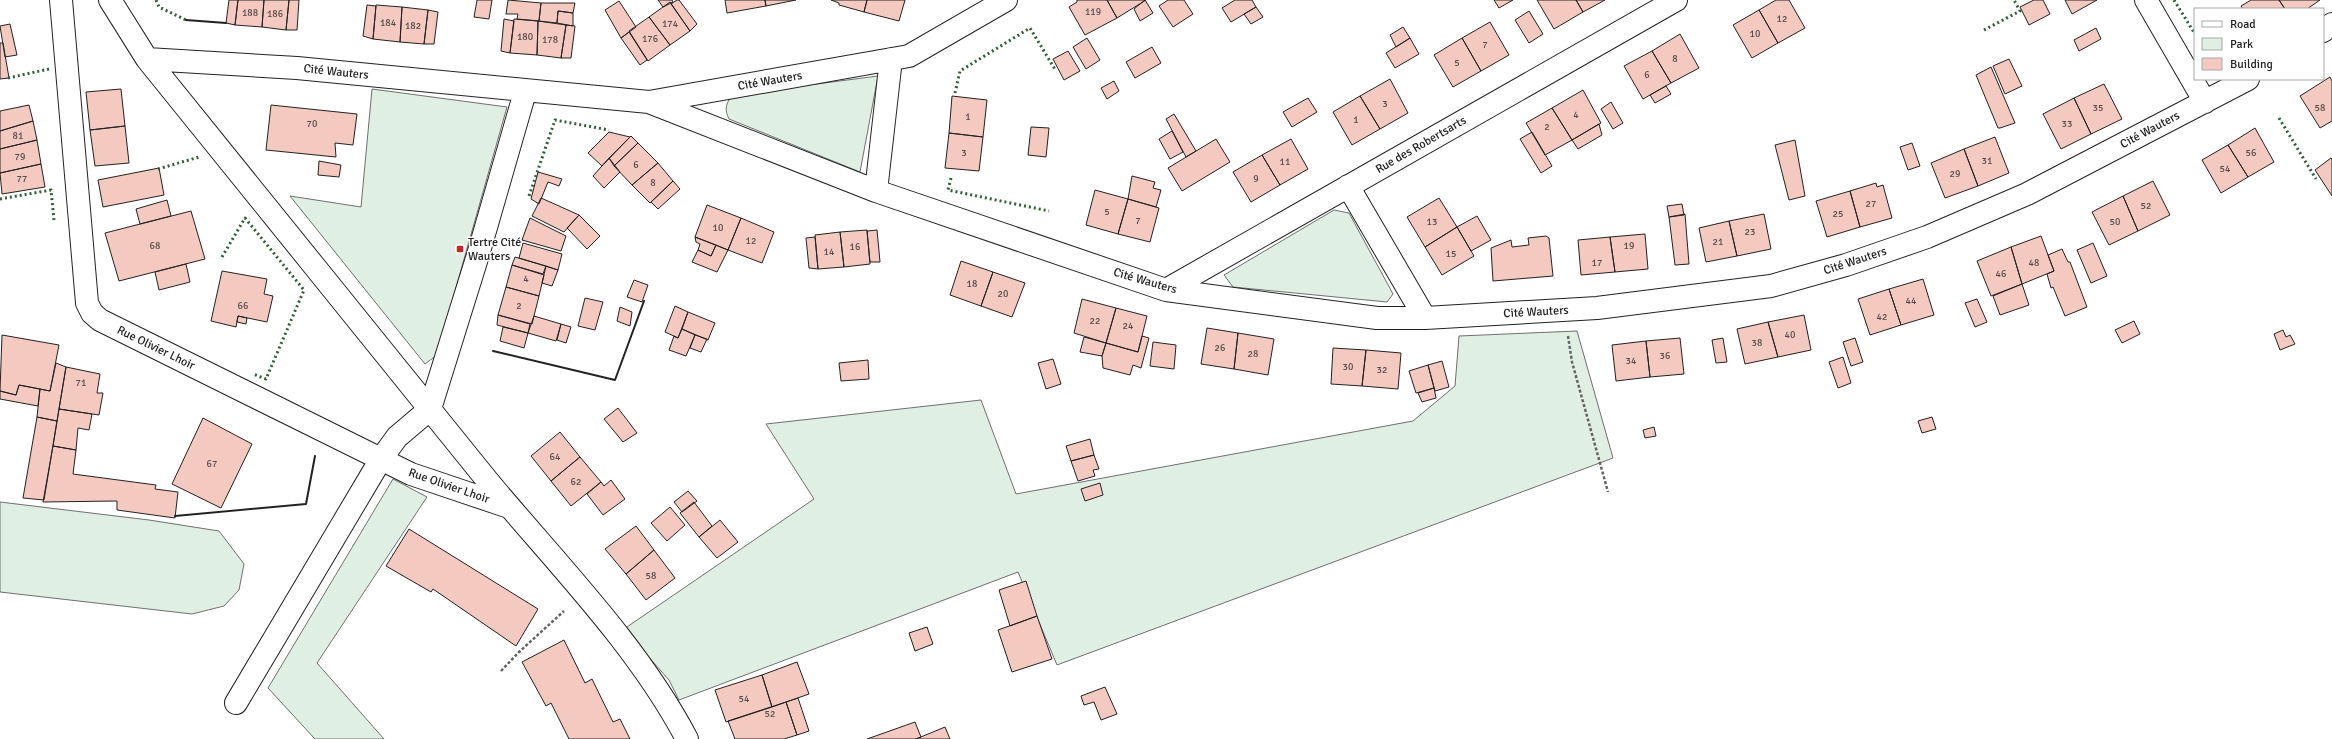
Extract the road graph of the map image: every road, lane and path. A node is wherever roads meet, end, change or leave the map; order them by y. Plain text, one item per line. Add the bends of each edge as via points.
1 (61, 0) edge
2 (110, 0) edge
3 (1006, 0) edge
4 (1676, 0) edge
5 (2146, 0) edge
6 (2332, 24) edge
7 (2324, 30) edge
8 (147, 59) junction
9 (891, 59) junction
10 (2246, 80) edge
11 (525, 92) junction
12 (649, 102) junction
13 (2205, 102) junction
14 (1348, 186) junction
15 (876, 192) junction
16 (1166, 290) junction
17 (1563, 311) junction
18 (1425, 318) junction
19 (430, 409) junction
20 (381, 459) junction
21 (1608, 492) dead end
22 (509, 507) junction
23 (555, 618) dead end
24 (501, 671) dead end
25 (236, 703) dead end
26 (687, 739) edge

1 - 20 street, Rue Olivier Lhoir via 87,303 92,313 100,320
2 - 8 street, Rue Olivier Lhoir
3 - 9 street, Cité Wauters via 909,56
4 - 14 street, Rue des Robertsarts
5 - 13 street
6 - 7 street
8 - 11 street, Cité Wauters via 297,68
8 - 19 street, Rue Olivier Lhoir
9 - 12 street, Cité Wauters
9 - 15 street
10 - 13 street, Cité Wauters
11 - 12 street, Cité Wauters
11 - 19 street
12 - 15 street, Cité Wauters
13 - 17 street, Cité Wauters via 2027,194 1927,238 1846,265 1771,286
14 - 16 street, Rue des Robertsarts
14 - 18 street
15 - 16 street, Cité Wauters
16 - 18 street, Cité Wauters via 1377,318
17 - 18 street, Cité Wauters
17 - 21 path via 1572,362
19 - 20 street via 397,437
19 - 22 street, Rue Olivier Lhoir
20 - 22 street, Rue Olivier Lhoir via 411,474
20 - 25 street
22 - 26 street, Rue Olivier Lhoir via 585,594 653,683
23 - 24 path

